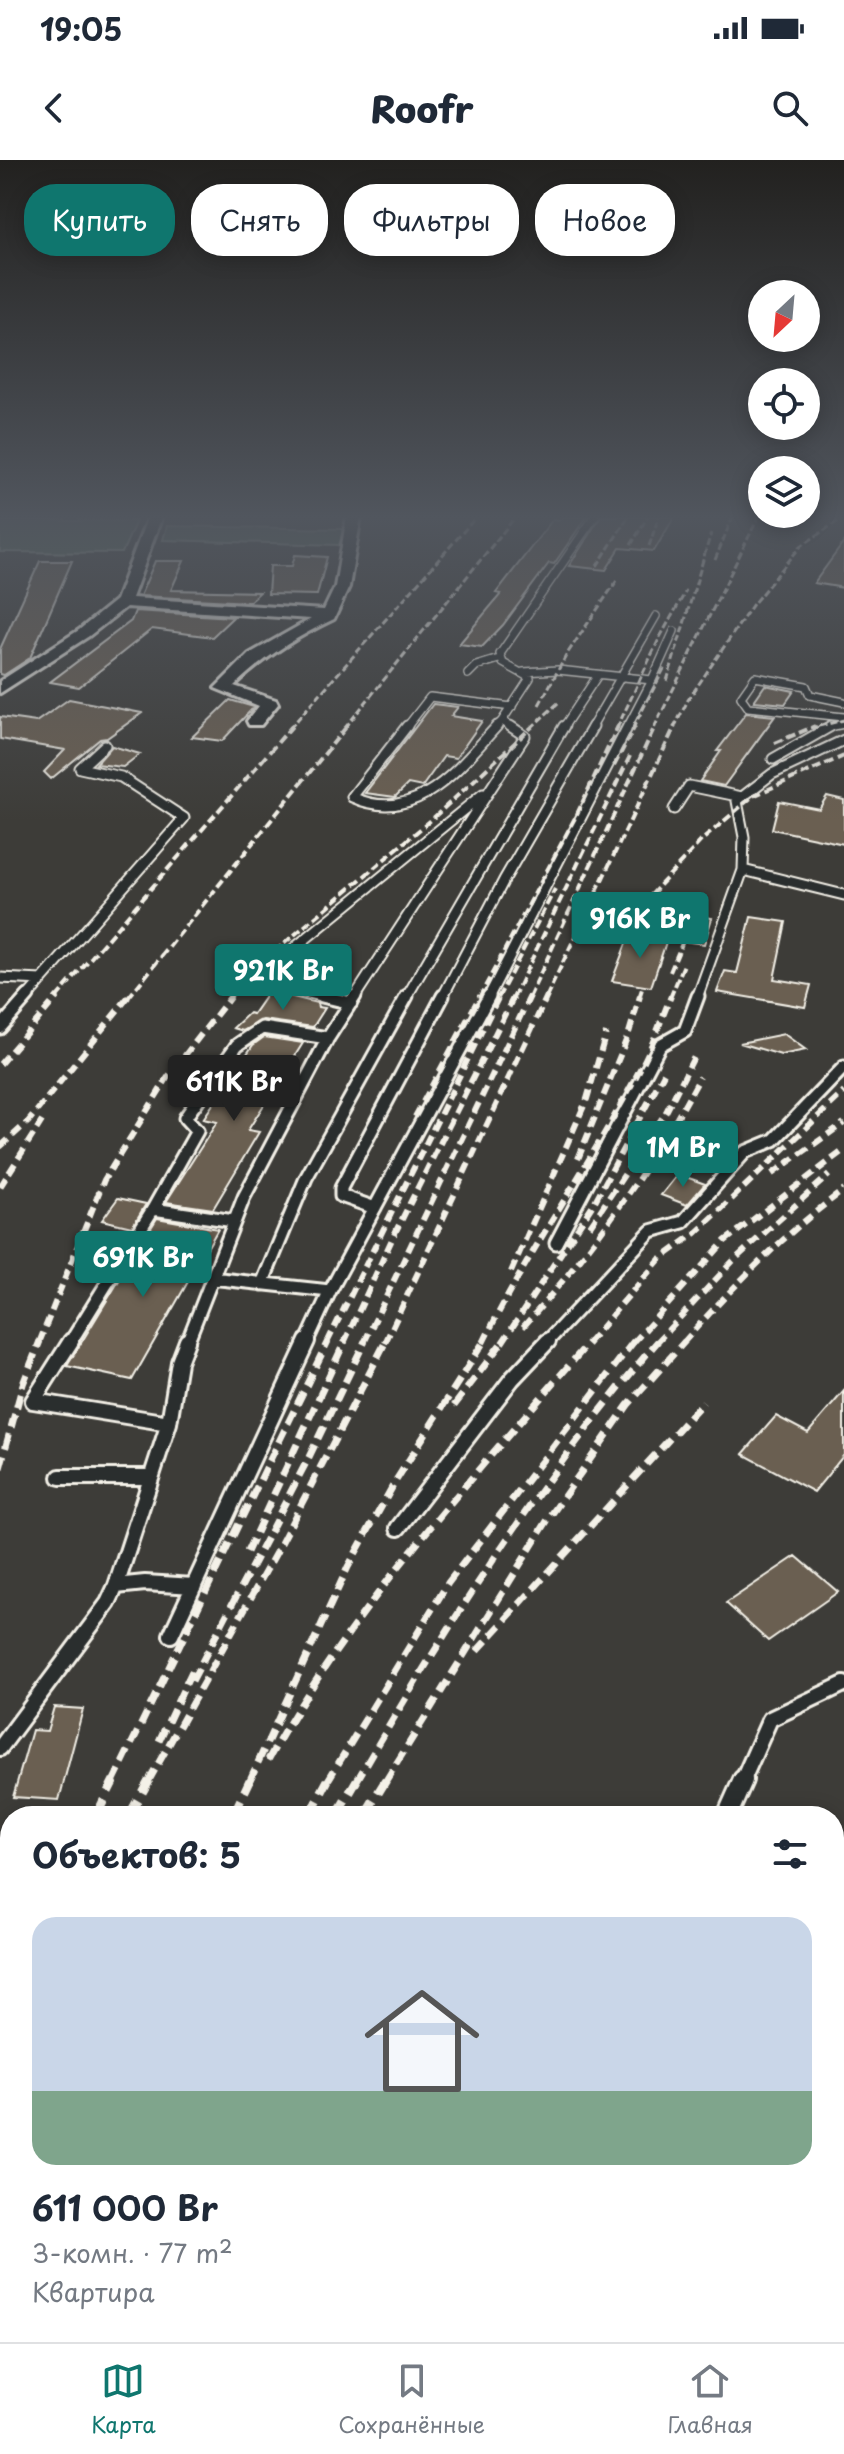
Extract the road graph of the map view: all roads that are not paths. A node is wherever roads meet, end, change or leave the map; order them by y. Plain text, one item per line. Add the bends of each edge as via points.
1 (103, 618) edge
2 (325, 618) edge
3 (523, 618) edge
4 (655, 618) edge
5 (674, 631) dead end
6 (499, 659) junction
7 (523, 672) junction
8 (468, 674) dead end
9 (598, 675) junction
10 (622, 677) junction
11 (652, 680) junction
12 (0, 688) edge
13 (844, 702) edge
14 (512, 707) junction
15 (844, 717) edge
16 (255, 721) dead end
17 (502, 721) junction
18 (844, 724) edge
19 (844, 740) edge
20 (105, 745) dead end
21 (773, 759) dead end
22 (492, 787) junction
23 (742, 797) junction
24 (674, 809) dead end
25 (743, 870) junction
26 (844, 895) edge
27 (0, 978) edge
28 (42, 980) junction
29 (351, 1003) junction
30 (0, 1028) edge
31 (328, 1038) junction
32 (844, 1067) edge
33 (375, 1208) junction
34 (153, 1209) junction
35 (234, 1221) junction
36 (556, 1243) dead end
37 (211, 1278) junction
38 (262, 1284) junction
39 (330, 1291) junction
40 (169, 1423) junction
41 (60, 1477) dead end
42 (151, 1477) junction
43 (398, 1528) dead end
44 (116, 1586) junction
45 (194, 1586) junction
46 (171, 1635) dead end
47 (844, 1684) edge
48 (0, 1748) edge
49 (731, 1806) edge

1 - 12 street
2 - 16 street via 255,657 223,688 270,704
3 - 6 lane
4 - 10 lane
5 - 11 lane
6 - 7 lane
6 - 8 lane
7 - 9 lane
7 - 14 lane via 529,683
9 - 10 lane
9 - 38 lane via 355,1086 306,1178
10 - 11 lane
10 - 33 lane via 504,880 341,1188 341,1196
11 - 33 lane
13 - 15 lane via 810,695 806,686 755,677 741,697 748,707
14 - 17 lane
14 - 17 lane via 430,697 352,797 395,807 415,802
17 - 22 lane via 525,736
18 - 21 lane via 826,727
19 - 23 lane via 772,774
20 - 28 lane via 80,768 121,777 184,818
22 - 29 lane
22 - 29 lane via 262,978
23 - 24 lane via 689,786
23 - 25 lane via 737,801
25 - 26 lane
25 - 36 lane via 685,1031 660,1045
27 - 28 lane
28 - 30 lane
29 - 31 lane
31 - 34 lane via 262,1028 237,1045 185,1118 197,1131
31 - 35 lane
32 - 43 lane via 774,1140 745,1152 683,1222 651,1231 512,1379
33 - 39 lane
34 - 35 lane
34 - 40 lane via 33,1401
35 - 37 lane
37 - 38 lane
37 - 40 lane via 179,1362
38 - 39 lane
39 - 45 lane
40 - 42 lane
41 - 42 lane
42 - 44 lane
44 - 45 lane
44 - 48 lane
45 - 46 lane
47 - 49 lane via 770,1719

